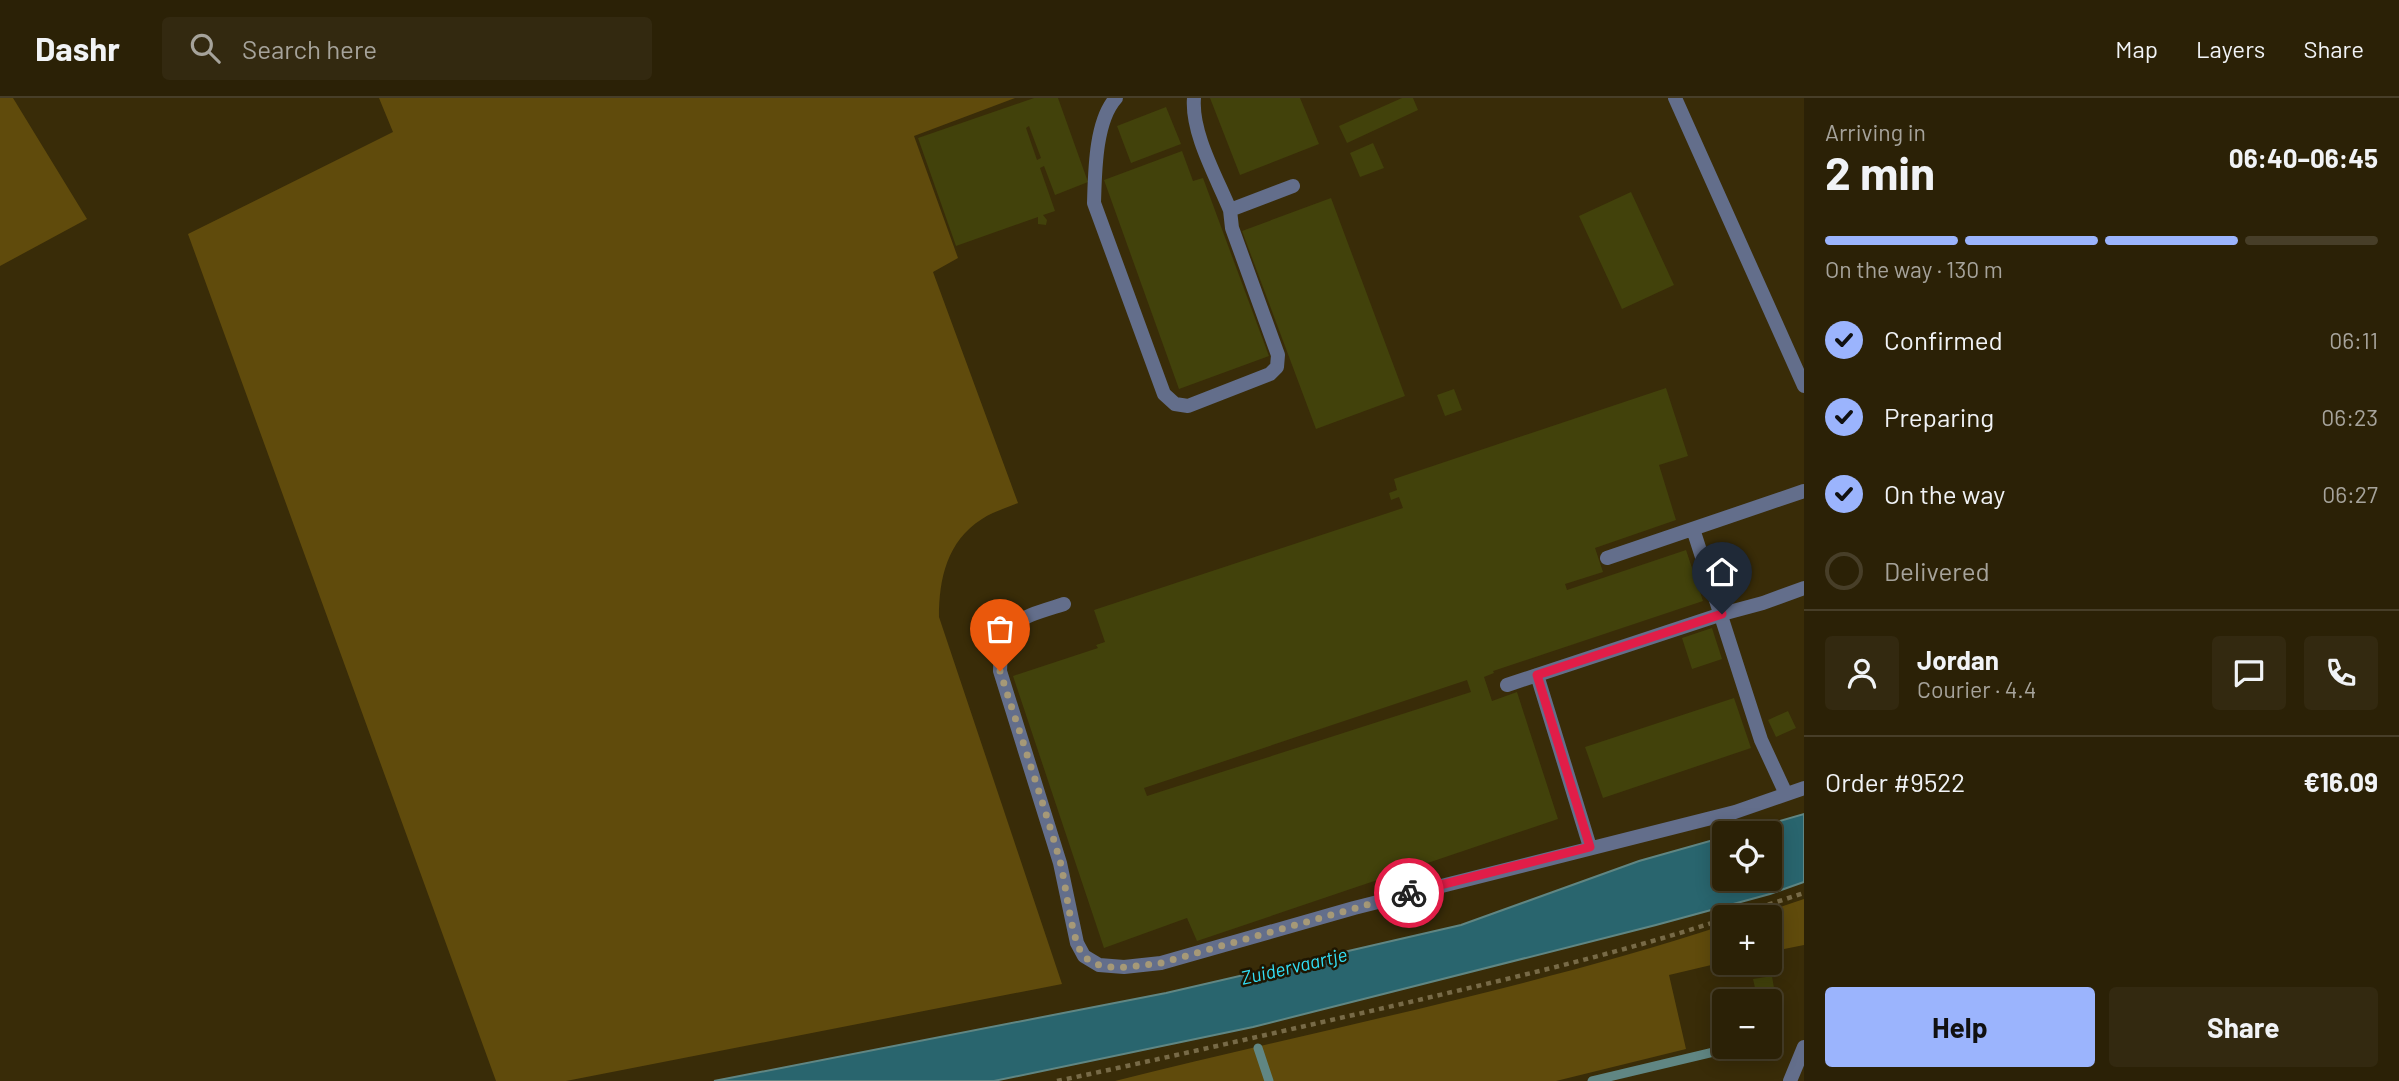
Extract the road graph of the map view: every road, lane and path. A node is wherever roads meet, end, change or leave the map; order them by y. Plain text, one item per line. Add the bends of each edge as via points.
1 (1116, 98) edge
2 (1194, 98) edge
3 (1675, 98) edge
4 (1293, 186) dead end
5 (1230, 210) junction
6 (1804, 386) edge
7 (1804, 491) edge
8 (1693, 529) junction
9 (1607, 558) dead end
10 (1804, 588) edge
11 (1064, 604) dead end
12 (1722, 614) junction
13 (1537, 675) junction
14 (1507, 685) dead end
15 (1804, 788) edge
16 (1786, 794) junction
17 (1590, 847) junction
18 (1804, 893) edge
19 (1767, 905) edge
20 (1712, 923) edge
21 (1804, 1047) edge
22 (1057, 1081) edge
23 (1790, 1081) edge

1 - 5 street via 1103,121 1094,203 1164,394 1175,404 1188,406 1270,373 1277,366 1278,355 1232,228
2 - 5 street via 1199,133
3 - 6 street
4 - 5 street
7 - 8 street
8 - 9 street
8 - 12 street
10 - 12 street
11 - 17 street via 1025,616 1008,630 1000,671 1060,863 1077,943 1084,956 1099,965 1161,963
12 - 13 street
12 - 16 street via 1761,740
13 - 14 street
13 - 17 street
15 - 16 street
16 - 17 street
18 - 19 path
20 - 22 path via 1477,986
21 - 23 street

